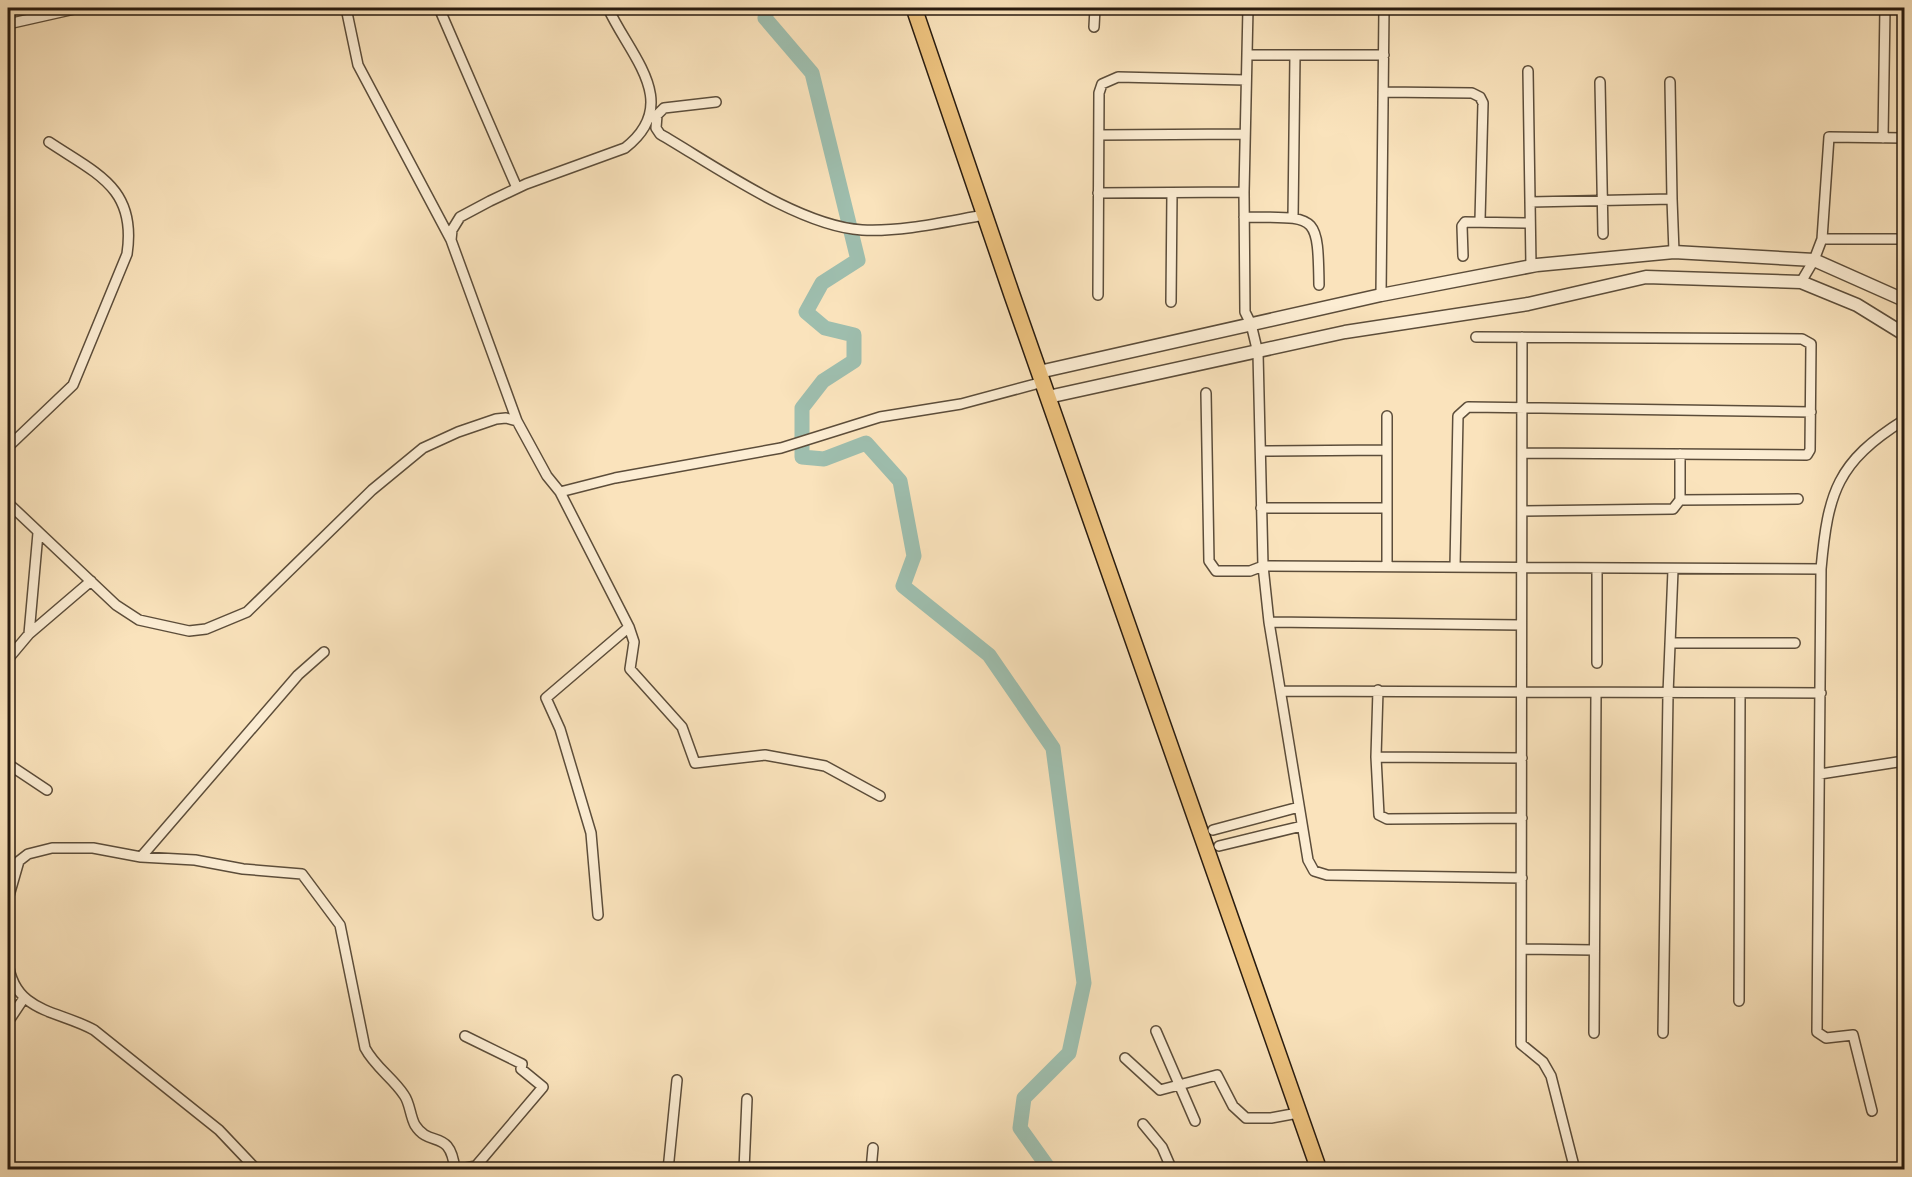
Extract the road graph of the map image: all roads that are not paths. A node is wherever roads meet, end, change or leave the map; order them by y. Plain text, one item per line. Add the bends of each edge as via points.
1 (79, 8) edge
2 (346, 8) edge
3 (439, 8) edge
4 (608, 8) edge
5 (915, 8) edge
6 (1095, 8) edge
7 (1248, 8) edge
8 (1384, 8) edge
9 (1885, 8) edge
10 (8, 24) edge
11 (1094, 27) dead end
12 (1247, 55) junction
13 (1295, 55) junction
14 (1384, 55) junction
15 (1528, 71) dead end
16 (1246, 80) junction
17 (1600, 82) dead end
18 (1670, 82) dead end
19 (1383, 92) junction
20 (716, 102) dead end
21 (1245, 134) junction
22 (1099, 135) junction
23 (1883, 138) junction
24 (1905, 138) edge
25 (49, 142) dead end
26 (517, 188) junction
27 (1244, 192) junction
28 (1098, 193) junction
29 (1172, 193) junction
30 (1672, 199) junction
31 (1602, 201) junction
32 (1530, 202) junction
33 (984, 215) junction
34 (1244, 217) junction
35 (1293, 218) junction
36 (1480, 220) junction
37 (1530, 223) junction
38 (1603, 234) dead end
39 (1822, 239) junction
40 (1905, 239) edge
41 (451, 240) junction
42 (1674, 252) junction
43 (1462, 256) dead end
44 (1814, 260) junction
45 (1531, 266) junction
46 (1801, 282) junction
47 (1319, 285) dead end
48 (1098, 295) dead end
49 (1381, 295) junction
50 (1905, 300) edge
51 (1171, 302) dead end
52 (1251, 324) junction
53 (1905, 334) edge
54 (1476, 337) dead end
55 (1522, 337) junction
56 (1258, 353) junction
57 (1041, 377) junction
58 (1206, 393) dead end
59 (1048, 397) junction
60 (1523, 409) junction
61 (1811, 412) junction
62 (1388, 416) dead end
63 (1905, 420) edge
64 (517, 421) junction
65 (8, 447) edge
66 (1387, 450) junction
67 (1260, 451) junction
68 (1524, 453) junction
69 (1680, 454) junction
70 (560, 492) junction
71 (1798, 499) dead end
72 (1680, 500) junction
73 (8, 503) edge
74 (1261, 508) junction
75 (1387, 508) junction
76 (1523, 511) junction
77 (38, 533) junction
78 (1263, 566) junction
79 (1387, 566) junction
80 (1455, 567) junction
81 (1522, 569) junction
82 (1597, 569) junction
83 (1821, 569) junction
84 (1672, 570) junction
85 (91, 581) junction
86 (1269, 622) junction
87 (1521, 625) junction
88 (629, 627) junction
89 (29, 634) junction
90 (1670, 643) junction
91 (1795, 643) dead end
92 (324, 652) dead end
93 (8, 659) edge
94 (1597, 663) dead end
95 (1378, 690) junction
96 (1281, 691) junction
97 (1520, 693) junction
98 (1596, 693) junction
99 (1821, 693) junction
100 (1668, 694) junction
101 (1740, 694) junction
102 (1376, 757) junction
103 (1522, 758) junction
104 (1905, 761) edge
105 (8, 764) edge
106 (1820, 774) junction
107 (47, 790) dead end
108 (880, 796) dead end
109 (1299, 807) junction
110 (1522, 818) junction
111 (1302, 826) junction
112 (1213, 830) dead end
113 (1219, 846) dead end
114 (141, 857) junction
115 (1522, 878) junction
116 (8, 899) edge
117 (598, 915) dead end
118 (1522, 949) junction
119 (1593, 950) junction
120 (8, 962) edge
121 (24, 998) junction
122 (1739, 1001) dead end
123 (8, 1022) edge
124 (1156, 1031) dead end
125 (1594, 1033) dead end
126 (1663, 1033) dead end
127 (465, 1036) dead end
128 (1125, 1058) dead end
129 (677, 1080) dead end
130 (1178, 1086) junction
131 (747, 1099) dead end
132 (1872, 1111) dead end
133 (1298, 1113) junction
134 (1195, 1121) dead end
135 (1143, 1124) dead end
136 (873, 1148) dead end
137 (476, 1166) junction
138 (257, 1170) edge
139 (455, 1170) edge
140 (489, 1170) edge
141 (668, 1170) edge
142 (744, 1170) edge
143 (871, 1170) edge
144 (1172, 1170) edge
145 (1319, 1170) edge
146 (1575, 1170) edge

1 - 10 street
2 - 41 street via 358,65
3 - 26 street
4 - 26 street via 653,94 646,124 626,148
5 - 33 main road
6 - 11 street
7 - 12 street
8 - 14 street
9 - 23 street
12 - 13 street
12 - 16 street
13 - 14 street
13 - 35 street
14 - 19 street
15 - 32 street
16 - 21 street
16 - 22 street via 1109,79 1099,93
17 - 31 street
18 - 30 street
19 - 36 street via 1472,93 1480,97
19 - 49 street
20 - 33 street via 664,108 657,115 656,128 660,134 778,202 834,225 860,230 905,228
21 - 22 street
21 - 27 street
22 - 28 street
23 - 24 street
23 - 39 street via 1828,137
25 - 65 street via 111,183 129,219 127,254 73,385
26 - 41 street via 460,217
27 - 29 street
27 - 34 street
28 - 29 street
28 - 48 street
29 - 51 street
30 - 31 street
30 - 42 street
31 - 32 street
31 - 38 street
32 - 37 street
33 - 57 main road
34 - 35 street
34 - 52 street via 1245,312
35 - 47 street via 1306,221 1316,233
36 - 37 street
36 - 43 street via 1462,225
37 - 45 street
39 - 40 street
39 - 44 street
41 - 64 street
42 - 44 street
42 - 45 street
44 - 46 street
44 - 50 street
45 - 49 street
46 - 53 street via 1857,304
46 - 56 street via 1646,277 1528,304 1345,332
49 - 52 street
52 - 56 street
52 - 57 street
54 - 55 street
55 - 60 street
55 - 61 street via 1802,339 1812,348
56 - 59 street
56 - 67 street
57 - 59 main road
57 - 70 street via 961,404 880,417 781,448
58 - 78 street via 1209,561 1216,571 1225,572
59 - 133 main road
60 - 61 street
60 - 68 street
60 - 80 street via 1468,407 1458,416
61 - 69 street via 1810,450 1804,456
62 - 66 street
63 - 83 street via 1875,438 1843,475 1826,519
64 - 70 street
64 - 85 street via 488,421 423,448 372,490 247,612 228,622 189,631 164,628 139,620
66 - 67 street
66 - 75 street
67 - 74 street
68 - 69 street
68 - 76 street
69 - 72 street
70 - 88 street
71 - 72 street
72 - 76 street via 1673,510 1666,511
73 - 77 street
74 - 75 street
74 - 78 street
75 - 79 street
76 - 81 street
77 - 85 street
77 - 89 street
78 - 79 street
78 - 86 street
79 - 80 street
80 - 81 street
81 - 82 street
81 - 87 street
82 - 84 street
82 - 94 street
83 - 84 street
83 - 99 street
84 - 90 street
85 - 89 street
86 - 87 street
86 - 96 street
87 - 97 street
88 - 108 street via 634,642 630,669 682,727 695,763 765,755 795,760 825,766
88 - 117 street via 546,698 560,729 591,833
89 - 93 street
90 - 91 street
90 - 100 street
92 - 114 street via 298,675
95 - 96 street
95 - 97 street
95 - 102 street
96 - 109 street
97 - 98 street
97 - 103 street
98 - 100 street
98 - 119 street
99 - 101 street
99 - 106 street
100 - 101 street
100 - 126 street
101 - 122 street
102 - 103 street
102 - 110 street via 1377,811 1383,818
103 - 110 street
104 - 106 street
105 - 107 street
106 - 132 street via 1817,1032 1826,1038 1853,1035
109 - 111 street
109 - 112 street
110 - 115 street
111 - 113 street
111 - 115 street via 1308,860 1314,870 1327,875
114 - 116 street via 74,847 36,851 19,861
114 - 139 street via 302,874 340,925 365,1048 405,1096 416,1126 445,1142 454,1155
115 - 118 street
118 - 119 street
118 - 146 street via 1521,1044 1543,1062 1551,1076
119 - 125 street
120 - 121 street via 12,982
121 - 123 street
121 - 138 street via 35,1008 94,1030 219,1130
124 - 130 street
127 - 137 street via 522,1064 521,1069 543,1087
128 - 130 street via 1156,1088
129 - 141 street
130 - 133 street via 1217,1075 1233,1106 1246,1118
130 - 134 street
131 - 142 street
133 - 145 main road
135 - 144 street via 1162,1147
136 - 143 street
137 - 139 street
137 - 140 street

